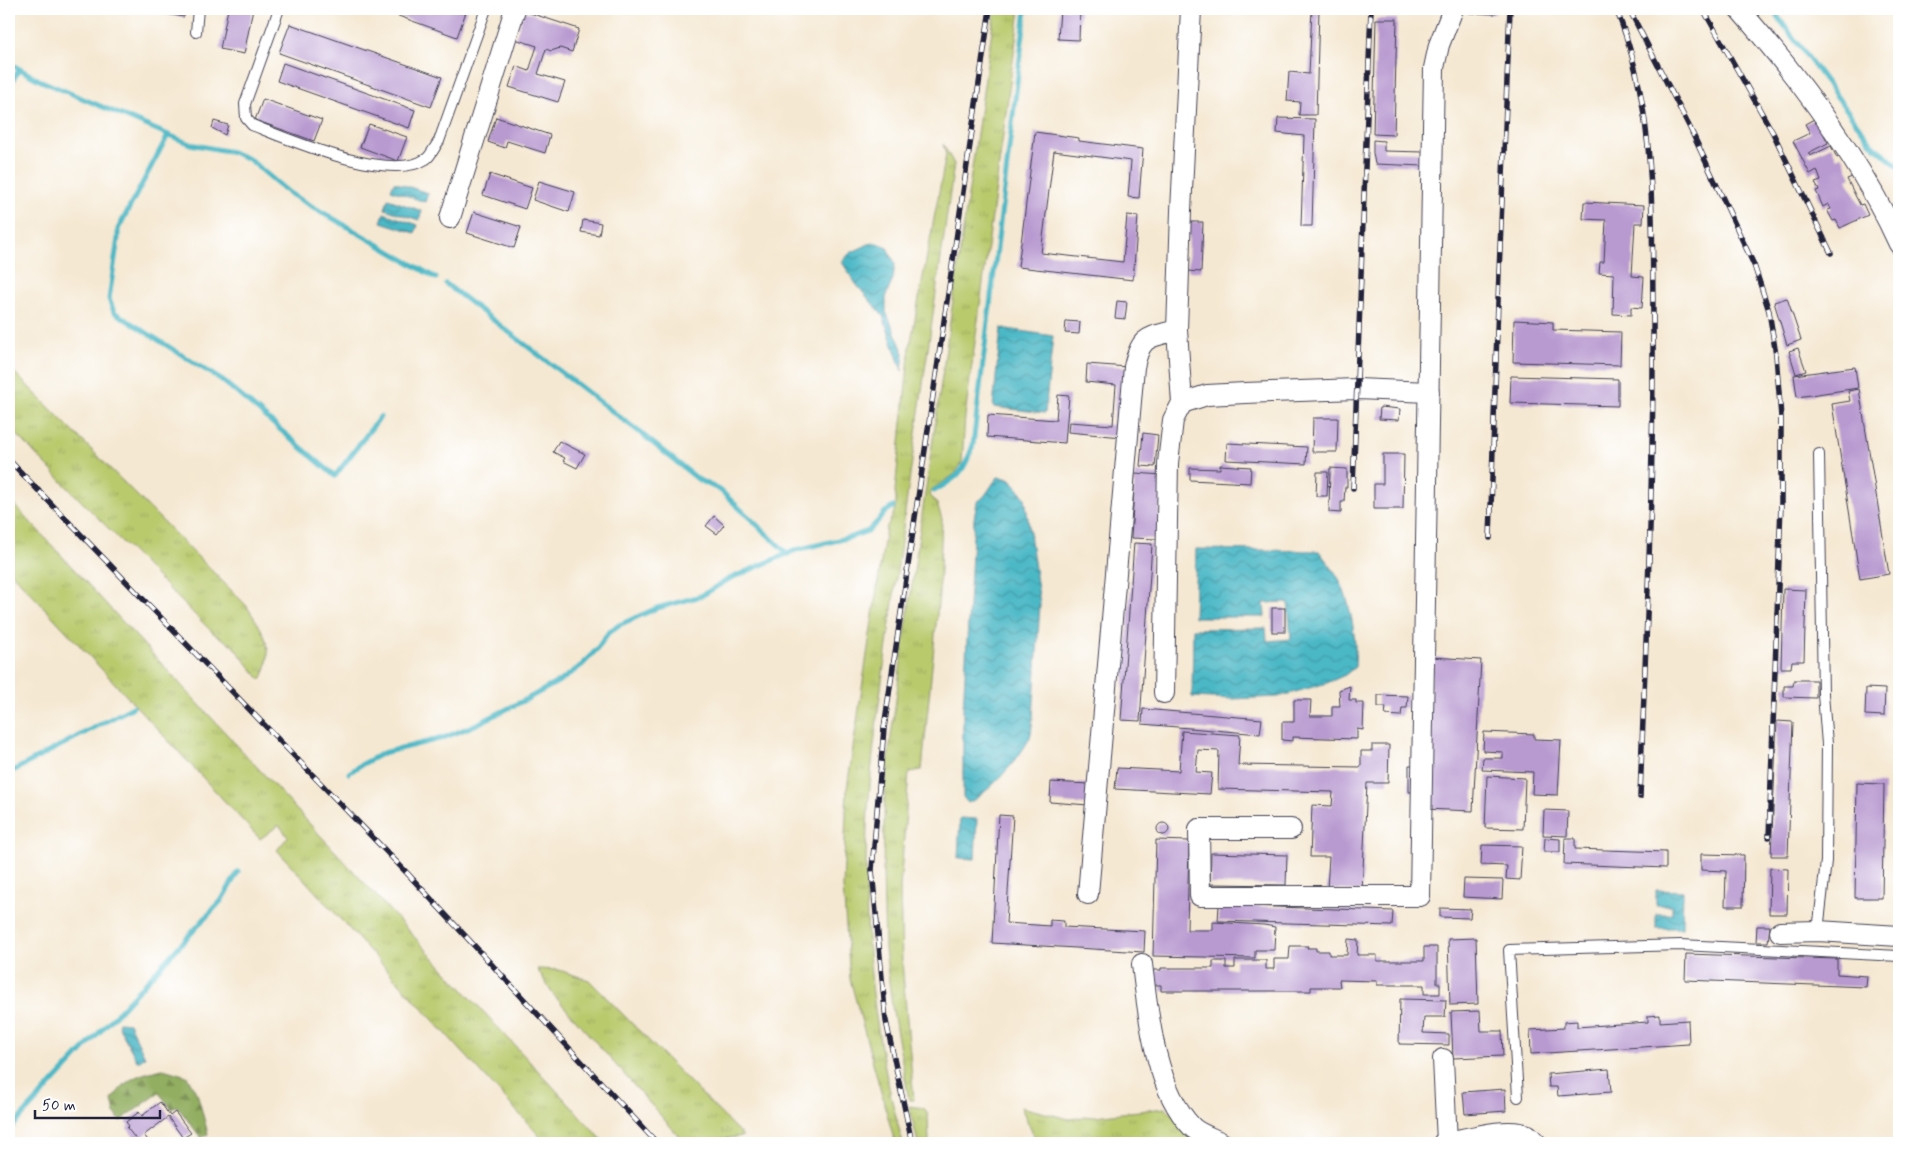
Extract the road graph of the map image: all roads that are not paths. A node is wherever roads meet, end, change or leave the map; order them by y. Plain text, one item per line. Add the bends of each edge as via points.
1 (198, 9) edge
2 (279, 9) edge
3 (486, 9) edge
4 (515, 9) edge
5 (1191, 9) edge
6 (1453, 9) edge
7 (1739, 9) edge
8 (196, 32) dead end
9 (450, 218) dead end
10 (1899, 244) edge
11 (1177, 330) junction
12 (1430, 392) junction
13 (1182, 403) junction
14 (1819, 454) dead end
15 (1164, 693) dead end
16 (1291, 830) dead end
17 (1088, 894) dead end
18 (1818, 931) junction
19 (1780, 932) dead end
20 (1899, 936) edge
21 (1899, 956) edge
22 (1142, 964) dead end
23 (1443, 1059) dead end
24 (1518, 1097) dead end
25 (1222, 1143) edge
26 (1445, 1143) edge
27 (1536, 1143) edge

1 - 8 lane
2 - 3 lane via 245,104 246,118 252,125 362,163 406,167 427,159 439,141
4 - 9 street
5 - 11 street
6 - 12 street via 1434,68
7 - 10 street via 1820,110 1852,159
11 - 13 street
11 - 17 street via 1144,341 1138,348 1134,367
12 - 13 street via 1357,389 1245,393 1207,395
12 - 16 street via 1420,896 1200,896 1199,829
13 - 15 street via 1173,420 1168,464
14 - 18 lane via 1827,764 1826,861
18 - 19 street
18 - 20 street
21 - 24 lane via 1681,945 1509,950
22 - 25 street via 1156,1050 1177,1109 1193,1128
23 - 26 street
26 - 27 street via 1516,1132 1530,1136

